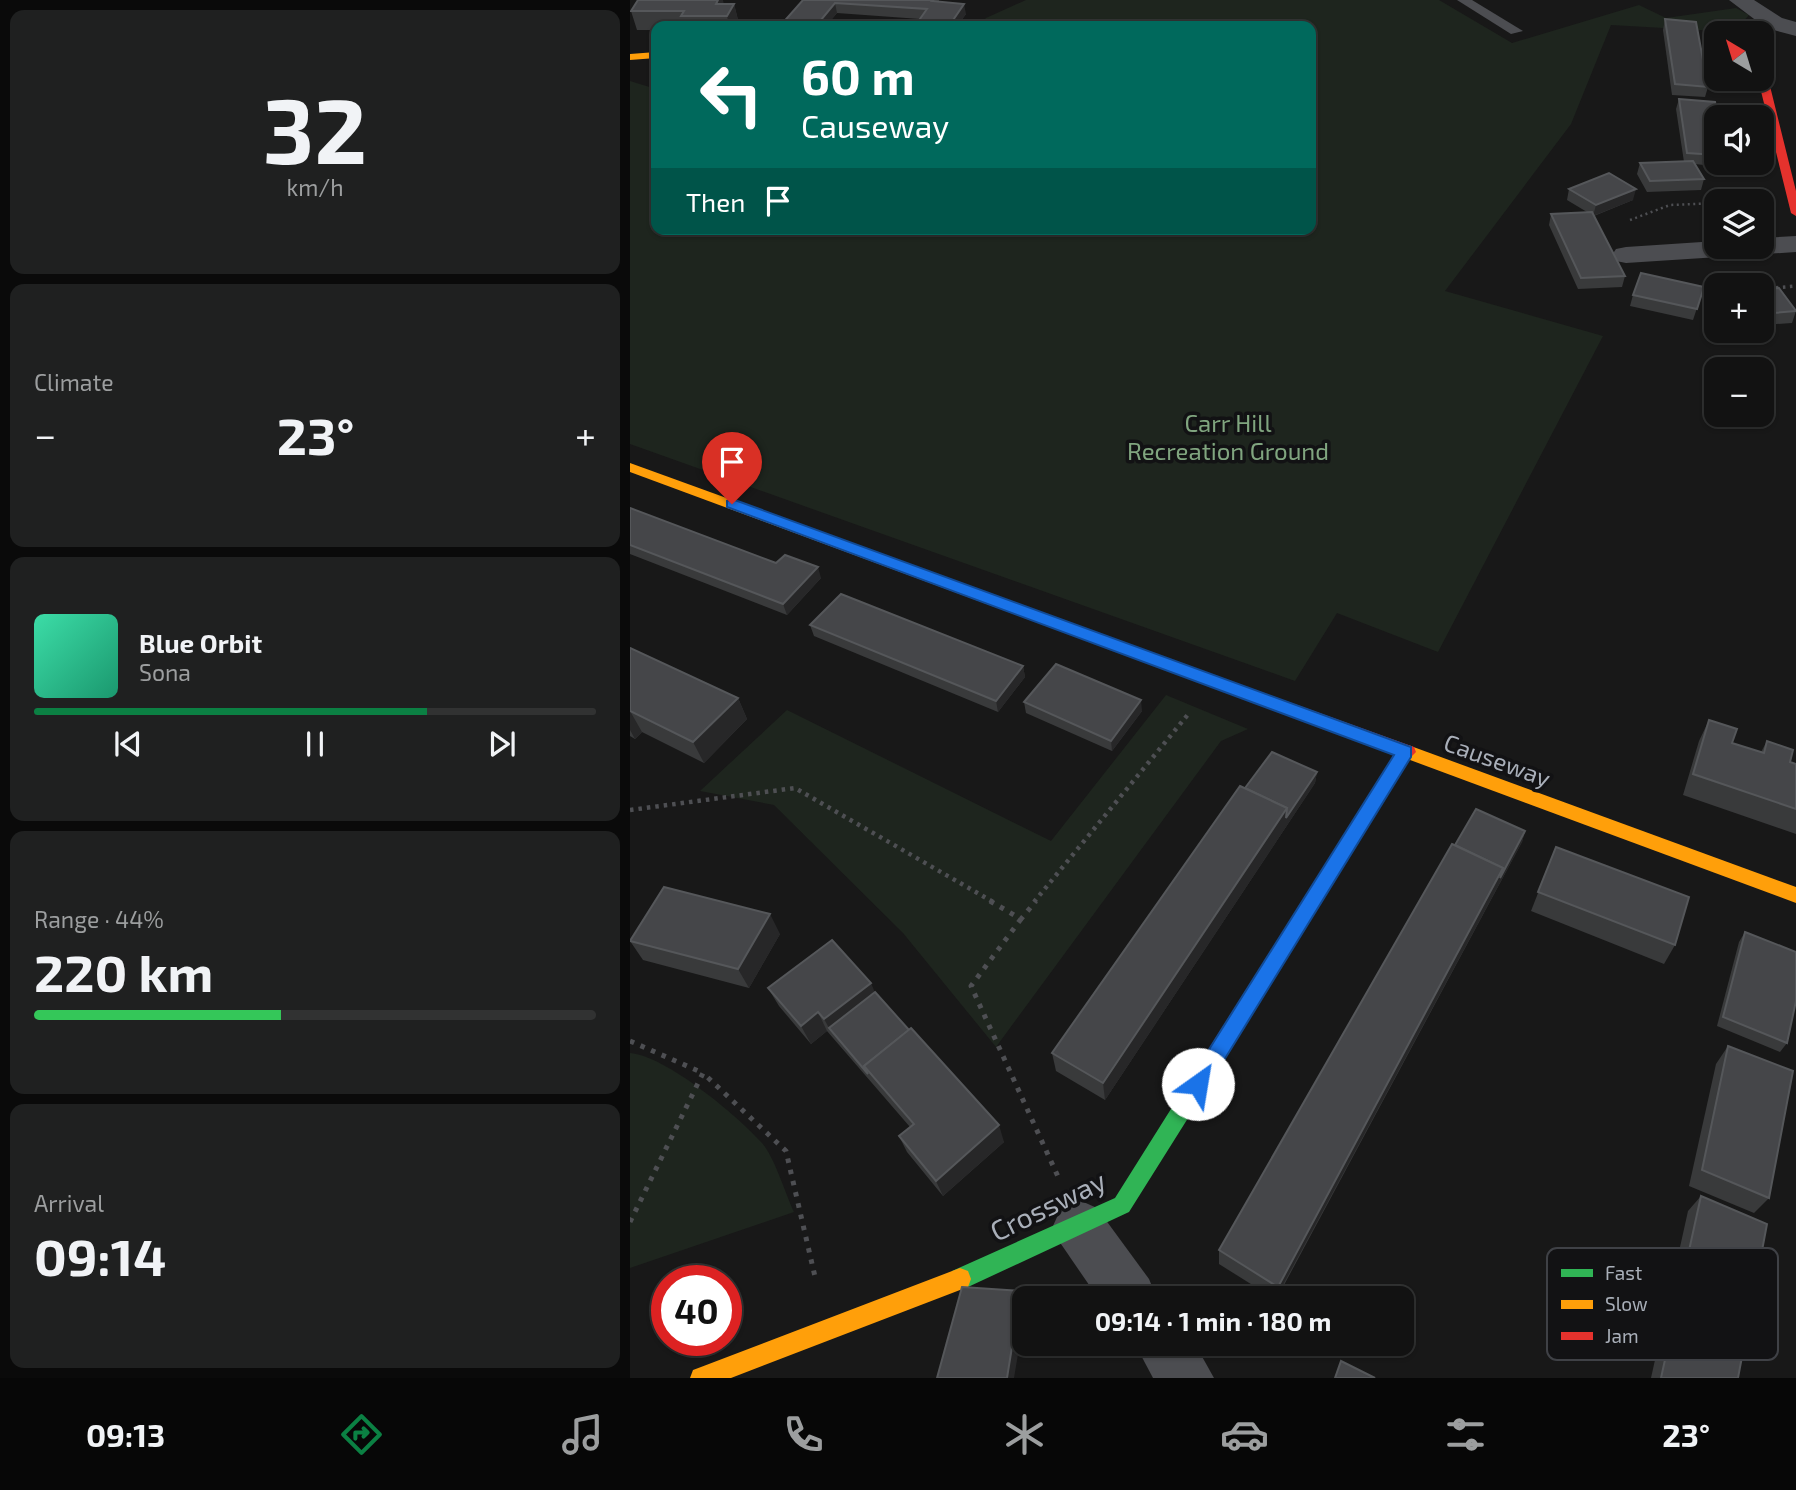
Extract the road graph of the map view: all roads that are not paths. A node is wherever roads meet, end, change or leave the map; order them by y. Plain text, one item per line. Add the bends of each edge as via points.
1 (1463, 0) edge
2 (1740, 0) edge
3 (1761, 21) edge
4 (1774, 28) edge
5 (1796, 29) edge
6 (1516, 31) dead end
7 (651, 55) edge
8 (630, 57) edge
9 (1768, 91) edge
10 (1788, 147) edge
11 (1796, 213) edge
12 (1796, 244) edge
13 (1774, 245) edge
14 (1704, 250) edge
15 (1626, 255) dead end
16 (630, 467) edge
17 (1405, 752) junction
18 (1796, 895) edge
19 (1079, 1226) junction
20 (1122, 1286) edge
21 (1170, 1356) edge
22 (701, 1378) edge
23 (1186, 1378) edge

1 - 6 lane
2 - 3 street
4 - 5 street
7 - 8 street
9 - 10 street
10 - 11 street
12 - 13 street
14 - 15 street
16 - 17 street, Causeway
17 - 18 street, Causeway
17 - 19 street, Crossway via 1122,1205
19 - 20 street
19 - 22 street, Crossway via 828,1331
21 - 23 street

